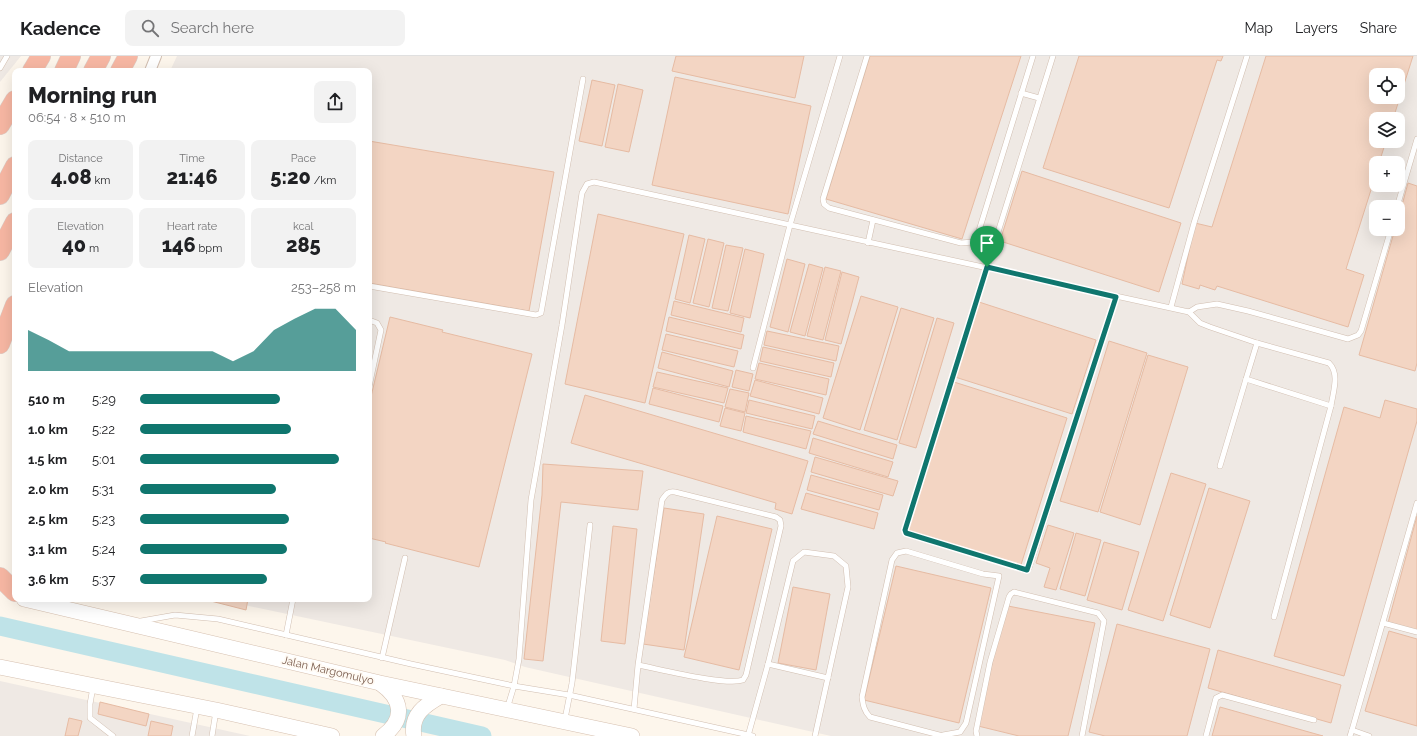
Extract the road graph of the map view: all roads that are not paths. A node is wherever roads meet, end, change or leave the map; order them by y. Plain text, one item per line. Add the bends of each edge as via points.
1 (7, 56) edge
2 (41, 56) edge
3 (71, 56) edge
4 (101, 56) edge
5 (128, 56) edge
6 (132, 56) edge
7 (156, 56) edge
8 (840, 56) edge
9 (867, 56) edge
10 (1033, 56) edge
11 (1053, 56) edge
12 (1247, 56) edge
13 (0, 68) edge
14 (34, 68) edge
15 (65, 68) edge
16 (95, 68) edge
17 (122, 68) edge
18 (129, 68) edge
19 (151, 68) edge
20 (583, 79) dead end
21 (1021, 94) junction
22 (1039, 98) junction
23 (12, 105) edge
24 (0, 125) edge
25 (1417, 139) edge
26 (12, 172) edge
27 (0, 195) edge
28 (1399, 200) edge
29 (873, 220) junction
30 (790, 225) junction
31 (12, 228) edge
32 (1389, 236) edge
33 (868, 243) junction
34 (0, 251) edge
35 (987, 267) junction
36 (372, 287) edge
37 (1116, 297) junction
38 (1171, 307) junction
39 (1189, 312) junction
40 (12, 313) edge
41 (372, 321) edge
42 (12, 336) edge
43 (1257, 343) junction
44 (0, 344) edge
45 (0, 357) edge
46 (753, 368) dead end
47 (372, 371) edge
48 (1246, 379) junction
49 (1331, 406) junction
50 (1220, 466) dead end
51 (1417, 504) edge
52 (590, 525) dead end
53 (405, 558) dead end
54 (0, 577) edge
55 (12, 589) edge
56 (0, 593) edge
57 (12, 596) edge
58 (292, 602) edge
59 (57, 603) edge
60 (1274, 617) dead end
61 (128, 623) junction
62 (1383, 623) junction
63 (1417, 632) edge
64 (286, 635) junction
65 (382, 658) junction
66 (768, 664) junction
67 (638, 665) junction
68 (0, 667) edge
69 (828, 678) junction
70 (93, 686) junction
71 (385, 686) junction
72 (514, 686) junction
73 (569, 695) junction
74 (438, 698) junction
75 (198, 706) junction
76 (634, 709) junction
77 (216, 710) junction
78 (507, 710) junction
79 (1314, 720) dead end
80 (564, 722) junction
81 (1351, 733) edge
82 (314, 734) edge
83 (943, 735) edge
84 (113, 736) edge
85 (192, 736) edge
86 (212, 736) edge
87 (332, 736) edge
88 (383, 736) edge
89 (414, 736) edge
90 (632, 736) edge
91 (750, 736) edge
92 (815, 736) edge
93 (977, 736) edge
94 (1082, 736) edge
95 (1206, 736) edge
96 (1370, 736) edge

1 - 13 lane
2 - 14 highway
3 - 15 highway
4 - 16 highway
5 - 17 highway
6 - 18 highway
7 - 19 street
8 - 30 lane
9 - 29 lane via 823,199 829,208
10 - 21 lane
11 - 22 lane
12 - 38 lane via 1194,222
20 - 36 lane via 541,313 536,315
21 - 22 lane
21 - 29 lane via 977,237 973,242 962,243
22 - 35 lane
23 - 24 highway
25 - 28 lane
26 - 27 highway
29 - 33 lane
30 - 33 lane
30 - 46 lane
30 - 72 lane via 594,182 588,184 582,193 531,500 519,659
31 - 34 highway
32 - 39 lane via 1361,331 1354,338 1348,339 1217,304 1197,307
33 - 35 lane
35 - 37 lane
35 - 37 lane via 905,530 906,533 1025,570 1029,568
37 - 38 lane
38 - 39 lane
39 - 43 lane via 1200,322
40 - 44 highway
41 - 47 lane via 377,323 380,330
42 - 45 highway
43 - 48 lane
43 - 49 lane via 1329,362 1336,377
48 - 49 lane
48 - 50 lane
49 - 60 lane
51 - 62 lane
52 - 73 lane
53 - 65 lane
54 - 55 highway
56 - 57 main road
58 - 64 lane
59 - 61 main road, Jalan Margomulyo
61 - 64 lane via 176,615 218,619
61 - 71 main road, Jalan Margomulyo
62 - 63 lane
62 - 81 lane
64 - 65 lane
65 - 72 lane
66 - 69 lane
66 - 69 lane via 793,561 804,552 834,556 846,566 848,587
66 - 91 lane
67 - 67 lane via 662,500 666,494 670,491 675,492 780,520 743,680 708,678
67 - 76 lane
68 - 70 main road
69 - 92 lane
70 - 75 main road
70 - 84 lane via 90,718
71 - 74 main road, Jalan Margomulyo
71 - 88 main road via 398,702 399,711 393,728
72 - 73 lane
72 - 78 lane
73 - 76 lane
73 - 80 lane
74 - 78 main road, Jalan Margomulyo
74 - 89 main road via 421,709 417,715
75 - 77 main road
75 - 85 lane
76 - 91 lane
77 - 82 main road
77 - 86 lane
78 - 80 main road, Jalan Margomulyo
79 - 95 lane via 1222,695 1216,698
80 - 90 main road, Jalan Margomulyo
81 - 96 lane
82 - 87 main road
83 - 83 lane via 870,717 863,705 862,697 892,560 897,553 906,551 983,574 999,576 966,723 960,732
93 - 94 lane via 990,662 1011,594 1014,592 1098,613 1104,621

